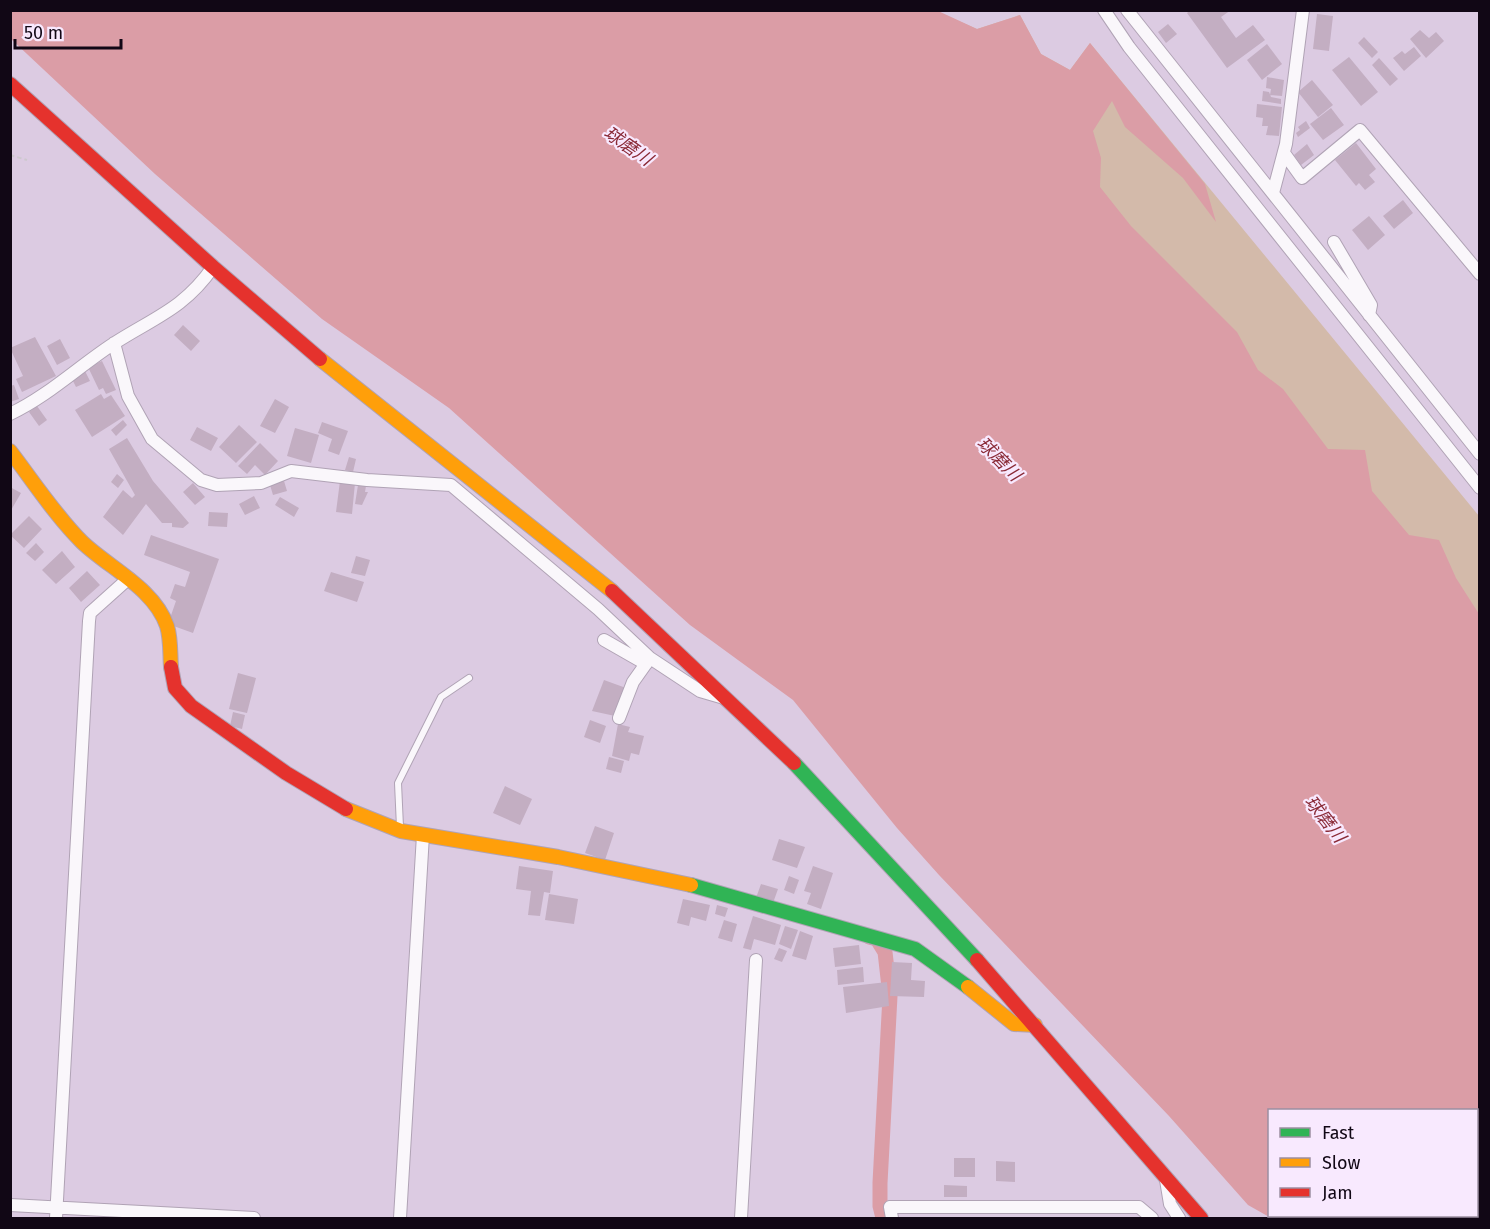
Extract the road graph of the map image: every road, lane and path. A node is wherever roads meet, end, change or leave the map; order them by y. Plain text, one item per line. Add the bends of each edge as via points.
1 (1104, 10) edge
2 (1127, 10) edge
3 (1303, 10) edge
4 (10, 84) edge
5 (1284, 153) junction
6 (10, 155) edge
7 (27, 160) dead end
8 (1273, 193) junction
9 (1334, 242) dead end
10 (213, 267) junction
11 (1479, 274) edge
12 (1369, 315) junction
13 (114, 343) junction
14 (10, 414) edge
15 (10, 451) edge
16 (1479, 454) edge
17 (1479, 488) edge
18 (129, 578) junction
19 (604, 640) dead end
20 (648, 661) junction
21 (469, 678) dead end
22 (727, 699) junction
23 (619, 718) dead end
24 (401, 831) junction
25 (423, 835) junction
26 (756, 960) dead end
27 (1035, 1025) junction
28 (1166, 1180) junction
29 (10, 1206) edge
30 (57, 1213) edge
31 (254, 1218) edge
32 (400, 1218) edge
33 (741, 1218) edge
34 (892, 1218) edge
35 (1152, 1218) edge
36 (1179, 1218) edge
37 (1201, 1218) edge

1 - 17 street
2 - 8 street
3 - 5 street
4 - 10 street
5 - 8 street
5 - 11 street via 1302,178 1360,130
6 - 7 path
8 - 12 street
9 - 12 street via 1371,305
10 - 13 street via 198,288 171,310
10 - 22 street via 327,365 616,594
12 - 16 street
13 - 14 street via 30,405
13 - 20 street via 128,396 152,439 201,480 217,485 261,483 291,471 451,485 598,609
15 - 18 street via 70,529 94,553
18 - 24 street via 162,615 172,646 172,682 185,700 339,805 378,825
18 - 30 street via 90,613 89,621
19 - 20 street
20 - 22 street via 700,691
20 - 23 street via 633,682
21 - 24 lane via 441,697 398,783
22 - 27 street via 770,738
24 - 25 street
25 - 27 street via 698,886 915,949 1014,1024
25 - 32 street
26 - 33 street
27 - 28 street
28 - 36 street via 1170,1204
28 - 37 street
29 - 30 street
30 - 31 street
34 - 35 street via 890,1207 1139,1207

